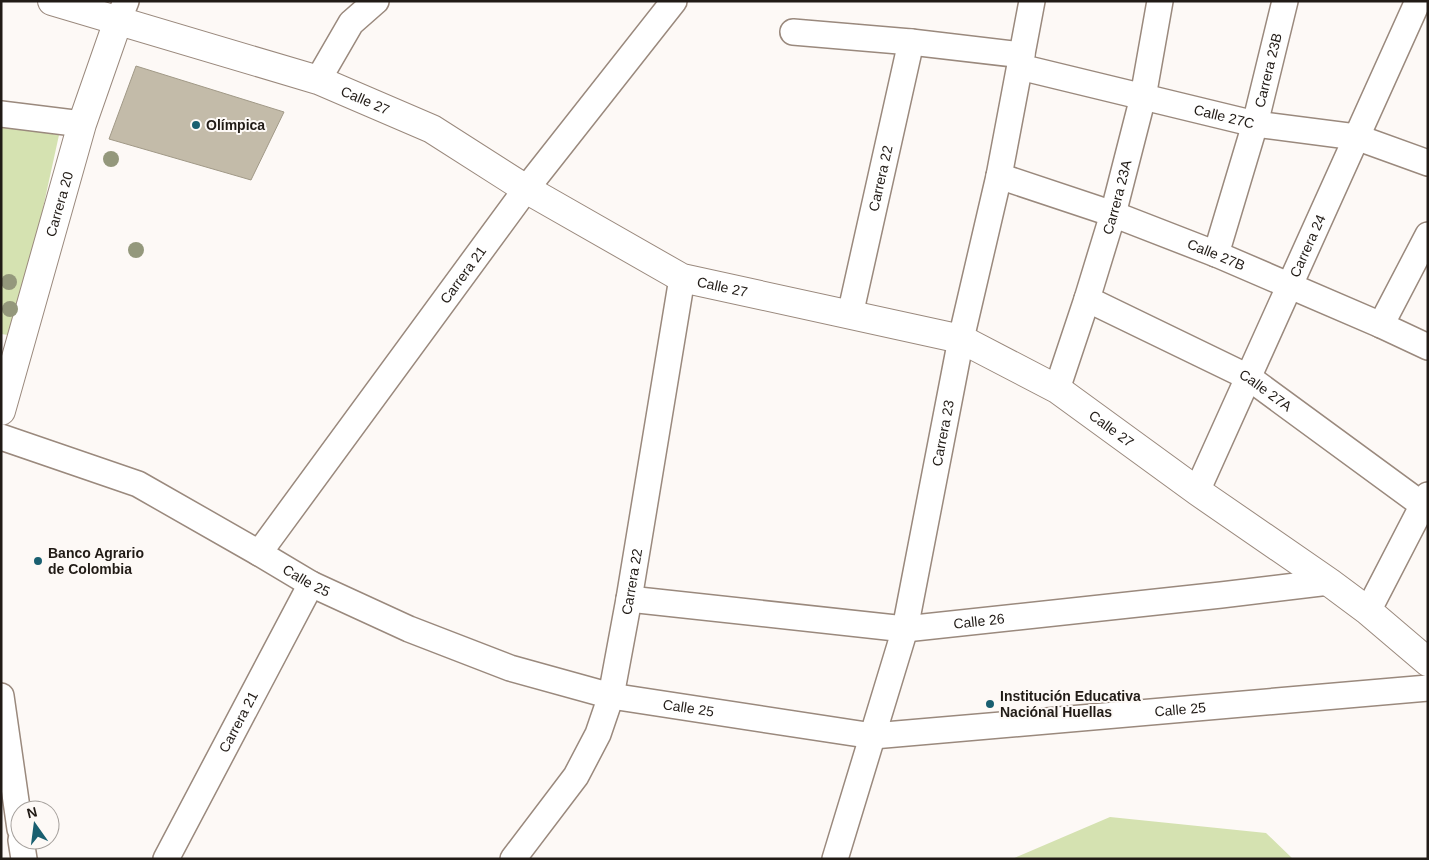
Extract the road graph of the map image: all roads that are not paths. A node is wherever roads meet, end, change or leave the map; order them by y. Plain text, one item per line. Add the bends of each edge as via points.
1 (52, 1) edge
2 (376, 1) edge
3 (674, 1) edge
4 (1032, 1) edge
5 (1160, 1) edge
6 (1285, 1) edge
7 (1418, 1) edge
8 (122, 11) edge
9 (794, 32) dead end
10 (911, 42) junction
11 (1021, 61) junction
12 (318, 80) junction
13 (1143, 97) junction
14 (1, 114) edge
15 (82, 124) junction
16 (1255, 124) junction
17 (1356, 137) junction
18 (1428, 163) edge
19 (999, 176) junction
20 (526, 189) junction
21 (1113, 214) junction
22 (1428, 235) edge
23 (1216, 254) junction
24 (682, 278) junction
25 (1289, 286) junction
26 (1087, 299) junction
27 (850, 315) junction
28 (1381, 325) junction
29 (961, 339) junction
30 (1428, 347) edge
31 (1248, 378) junction
32 (1057, 389) junction
33 (1, 411) edge
34 (1, 437) edge
35 (1197, 491) junction
36 (1426, 503) edge
37 (259, 553) junction
38 (1329, 582) junction
39 (311, 584) junction
40 (629, 599) junction
41 (1368, 611) junction
42 (905, 629) junction
43 (1428, 662) edge
44 (1428, 688) edge
45 (1, 696) edge
46 (611, 696) junction
47 (873, 736) junction
48 (16, 800) edge
49 (166, 859) edge
50 (513, 859) edge
51 (835, 859) edge

1 - 8 main road, Calle 27
2 - 12 street via 351,24
3 - 20 street, Carrera 21
4 - 11 street, Carrera 23
5 - 13 street, Carrera 23A
6 - 16 street, Carrera 23B
7 - 17 street, Carrera 24
8 - 12 main road, Calle 27
8 - 15 main road, Carrera 20
9 - 10 street, Calle 27C
10 - 11 street, Calle 27C
10 - 27 street, Carrera 22
11 - 13 street, Calle 27C
11 - 19 street, Carrera 23
12 - 20 main road, Calle 27 via 432,129
13 - 16 street, Calle 27C
13 - 21 street, Carrera 23A
14 - 15 street
15 - 33 main road, Carrera 20
16 - 17 street, Calle 27C
16 - 23 street, Carrera 23B
17 - 18 street, Calle 27C
17 - 25 street, Carrera 24
19 - 21 street, Calle 27B
19 - 29 street, Carrera 23
20 - 24 main road, Calle 27
20 - 37 street, Carrera 21
21 - 23 street, Calle 27B
21 - 26 street, Carrera 23A
22 - 28 street
23 - 25 street, Calle 27B
24 - 27 main road, Calle 27
24 - 40 street, Carrera 22
25 - 28 street, Calle 27B
25 - 31 street, Carrera 24
26 - 31 street, Calle 27A
26 - 32 street, Carrera 23A
27 - 29 main road, Calle 27
28 - 30 street, Calle 27B
29 - 32 main road, Calle 27
29 - 42 street, Carrera 23
31 - 35 street, Carrera 24
31 - 36 street, Calle 27A
32 - 35 main road, Calle 27
34 - 37 street, Calle 25 via 138,484
35 - 38 main road, Calle 27
36 - 41 street
37 - 39 street, Calle 25
38 - 41 main road, Calle 27
38 - 42 street, Calle 26
39 - 46 street, Calle 25 via 409,629 510,668
39 - 49 street, Carrera 21
40 - 42 street, Calle 26
40 - 46 street, Carrera 22
41 - 43 main road, Calle 27
42 - 47 street, Carrera 23
44 - 47 street, Calle 25
45 - 48 street
46 - 47 street, Calle 25
46 - 50 street, Carrera 22 via 598,734 576,776
47 - 51 street, Carrera 23

